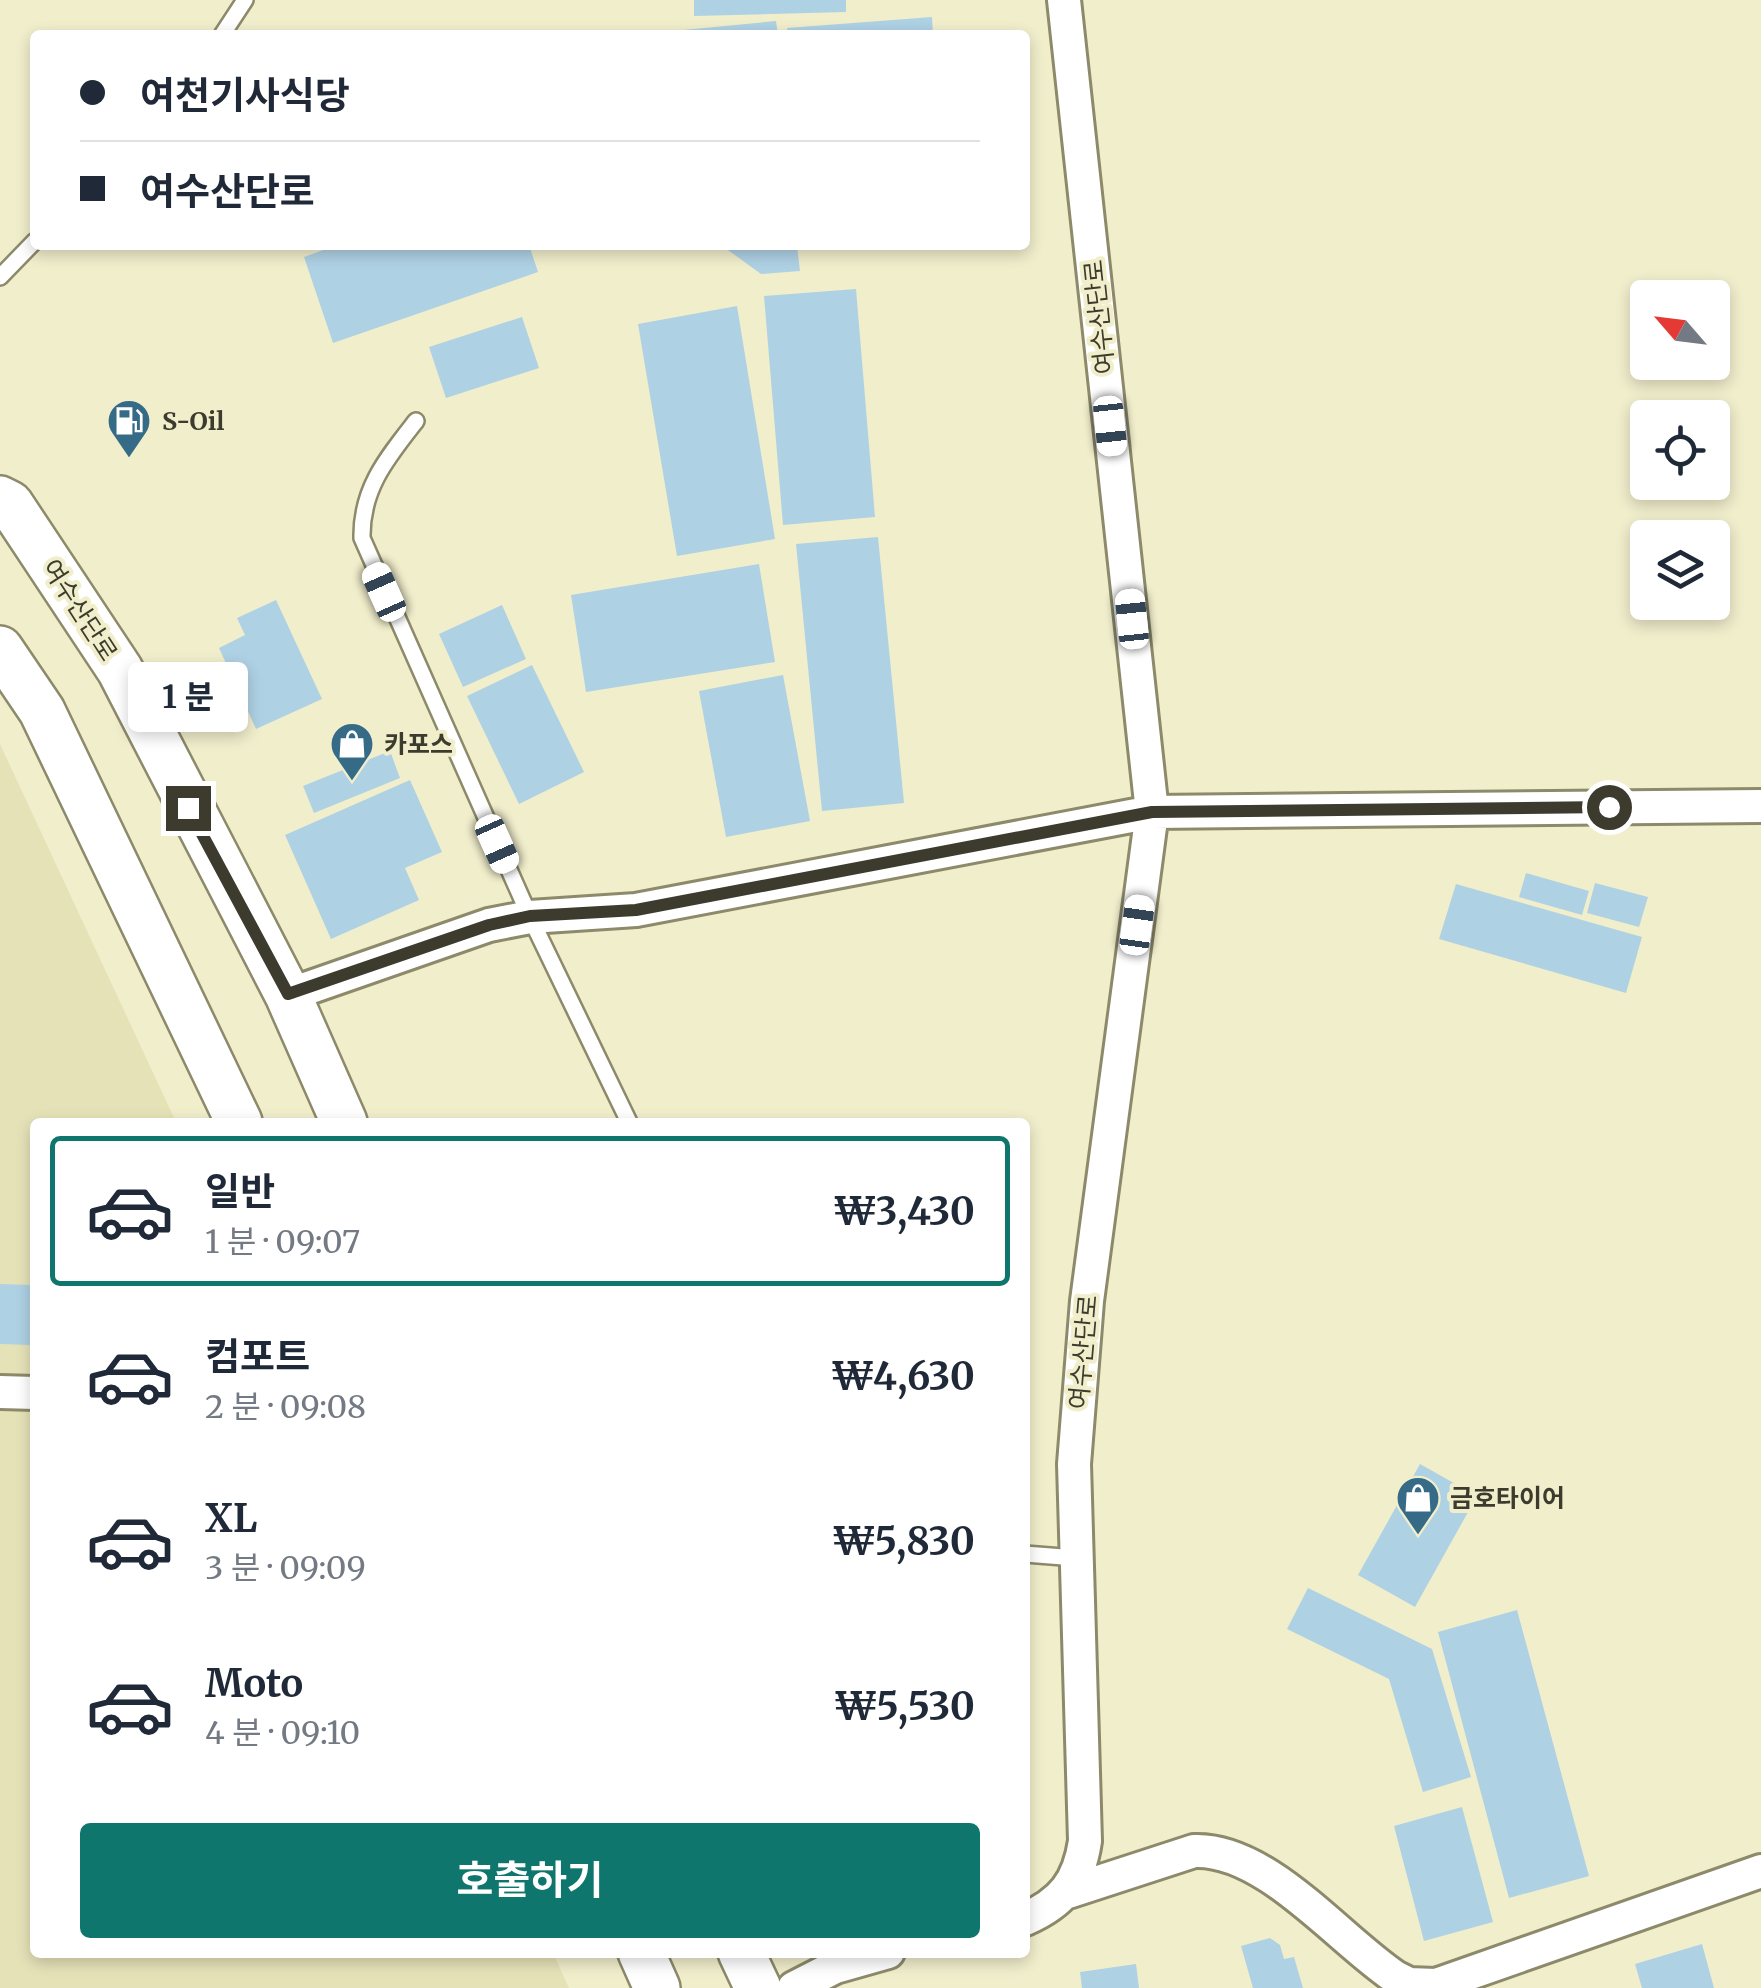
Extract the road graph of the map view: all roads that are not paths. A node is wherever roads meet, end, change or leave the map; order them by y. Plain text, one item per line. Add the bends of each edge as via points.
1 (245, 0) edge
2 (1064, 0) edge
3 (225, 30) edge
4 (30, 246) edge
5 (0, 277) edge
6 (416, 422) dead end
7 (0, 499) edge
8 (0, 649) edge
9 (1761, 806) edge
10 (1152, 812) junction
11 (530, 916) junction
12 (288, 994) junction
13 (237, 1118) edge
14 (342, 1118) edge
15 (627, 1118) edge
16 (0, 1392) edge
17 (30, 1393) edge
18 (1030, 1554) edge
19 (1076, 1558) junction
20 (1761, 1871) edge
21 (1068, 1892) junction
22 (1030, 1916) edge
23 (644, 1958) edge
24 (744, 1958) edge
25 (868, 1958) edge
26 (657, 1988) edge
27 (758, 1988) edge
28 (794, 1988) edge

1 - 3 lane
2 - 10 street, 여수산단로
4 - 5 lane
6 - 11 lane via 372,482 362,538
7 - 12 street, 여수산단로 via 10,504 120,670
8 - 13 street via 42,711
9 - 10 street
10 - 11 street via 636,910
10 - 19 street, 여수산단로 via 1086,1300 1074,1464
11 - 12 street
11 - 15 lane
12 - 14 street, 여수산단로
16 - 17 street
18 - 19 lane
19 - 21 street, 여수산단로 via 1085,1841
20 - 21 street via 1436,1986 1395,1977 1273,1880 1212,1850
21 - 22 street
23 - 26 street
24 - 27 street
25 - 28 street

